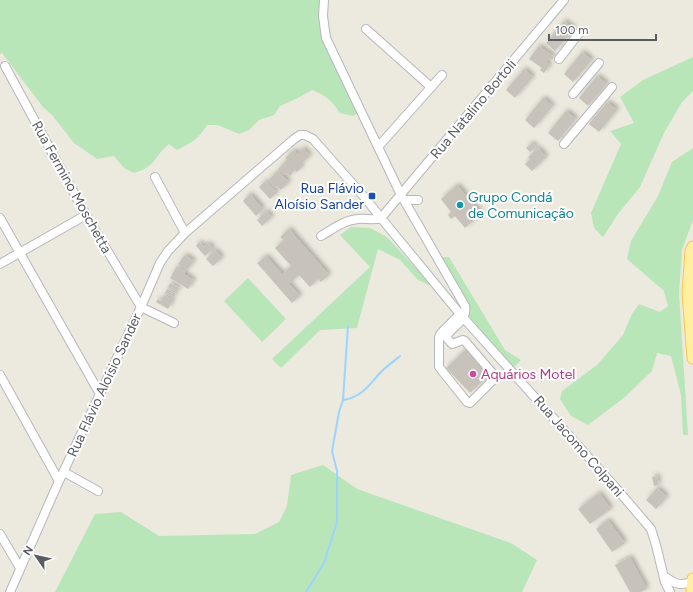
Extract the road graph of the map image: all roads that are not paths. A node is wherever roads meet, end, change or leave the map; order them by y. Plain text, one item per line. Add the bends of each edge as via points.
1 (324, 0) edge
2 (564, 0) edge
3 (366, 29) dead end
4 (580, 32) dead end
5 (559, 59) dead end
6 (599, 63) dead end
7 (5, 66) dead end
8 (442, 75) dead end
9 (431, 87) junction
10 (612, 87) dead end
11 (573, 94) dead end
12 (564, 144) dead end
13 (378, 147) junction
14 (155, 177) dead end
15 (403, 198) junction
16 (418, 200) dead end
17 (86, 215) junction
18 (0, 218) edge
19 (381, 218) junction
20 (185, 233) junction
21 (321, 236) dead end
22 (693, 246) edge
23 (19, 253) junction
24 (0, 264) edge
25 (141, 307) junction
26 (462, 316) junction
27 (174, 323) dead end
28 (693, 358) edge
29 (0, 376) edge
30 (100, 394) junction
31 (64, 472) junction
32 (59, 481) junction
33 (98, 491) dead end
34 (0, 534) edge
35 (20, 568) junction
36 (664, 576) junction
37 (692, 584) edge
38 (10, 592) edge
39 (670, 592) edge

1 - 13 street via 326,38
2 - 15 street, Rua Natalino Bortoli
3 - 9 street
4 - 5 street
6 - 11 street
7 - 17 street, Rua Fermino Moschetta
8 - 9 street
9 - 13 street
10 - 12 street
13 - 15 street
14 - 20 street
15 - 16 street
15 - 19 street, Rua Natalino Bortoli
15 - 26 street via 465,306 466,312
17 - 23 street
17 - 25 street, Rua Fermino Moschetta
18 - 23 street
19 - 20 street, Rua Flávio Aloísio Sander via 313,139 300,135
19 - 21 street via 344,221
19 - 26 street, Rua Jacomo Colpani
20 - 25 street, Rua Flávio Aloísio Sander via 160,263
22 - 28 main road via 688,293
23 - 24 street
23 - 30 street
25 - 27 street
25 - 30 street, Rua Flávio Aloísio Sander
26 - 26 street via 439,337 439,367 470,403 493,380 494,375 465,341 452,344 446,337
26 - 36 street, Rua Jacomo Colpani via 651,530
29 - 32 street
30 - 31 street, Rua Flávio Aloísio Sander
31 - 32 street, Rua Flávio Aloísio Sander
31 - 33 street
32 - 35 street, Rua Flávio Aloísio Sander
34 - 35 street
35 - 38 street, Rua Flávio Aloísio Sander
36 - 37 street via 673,583
36 - 39 street, Rua Jacomo Colpani

